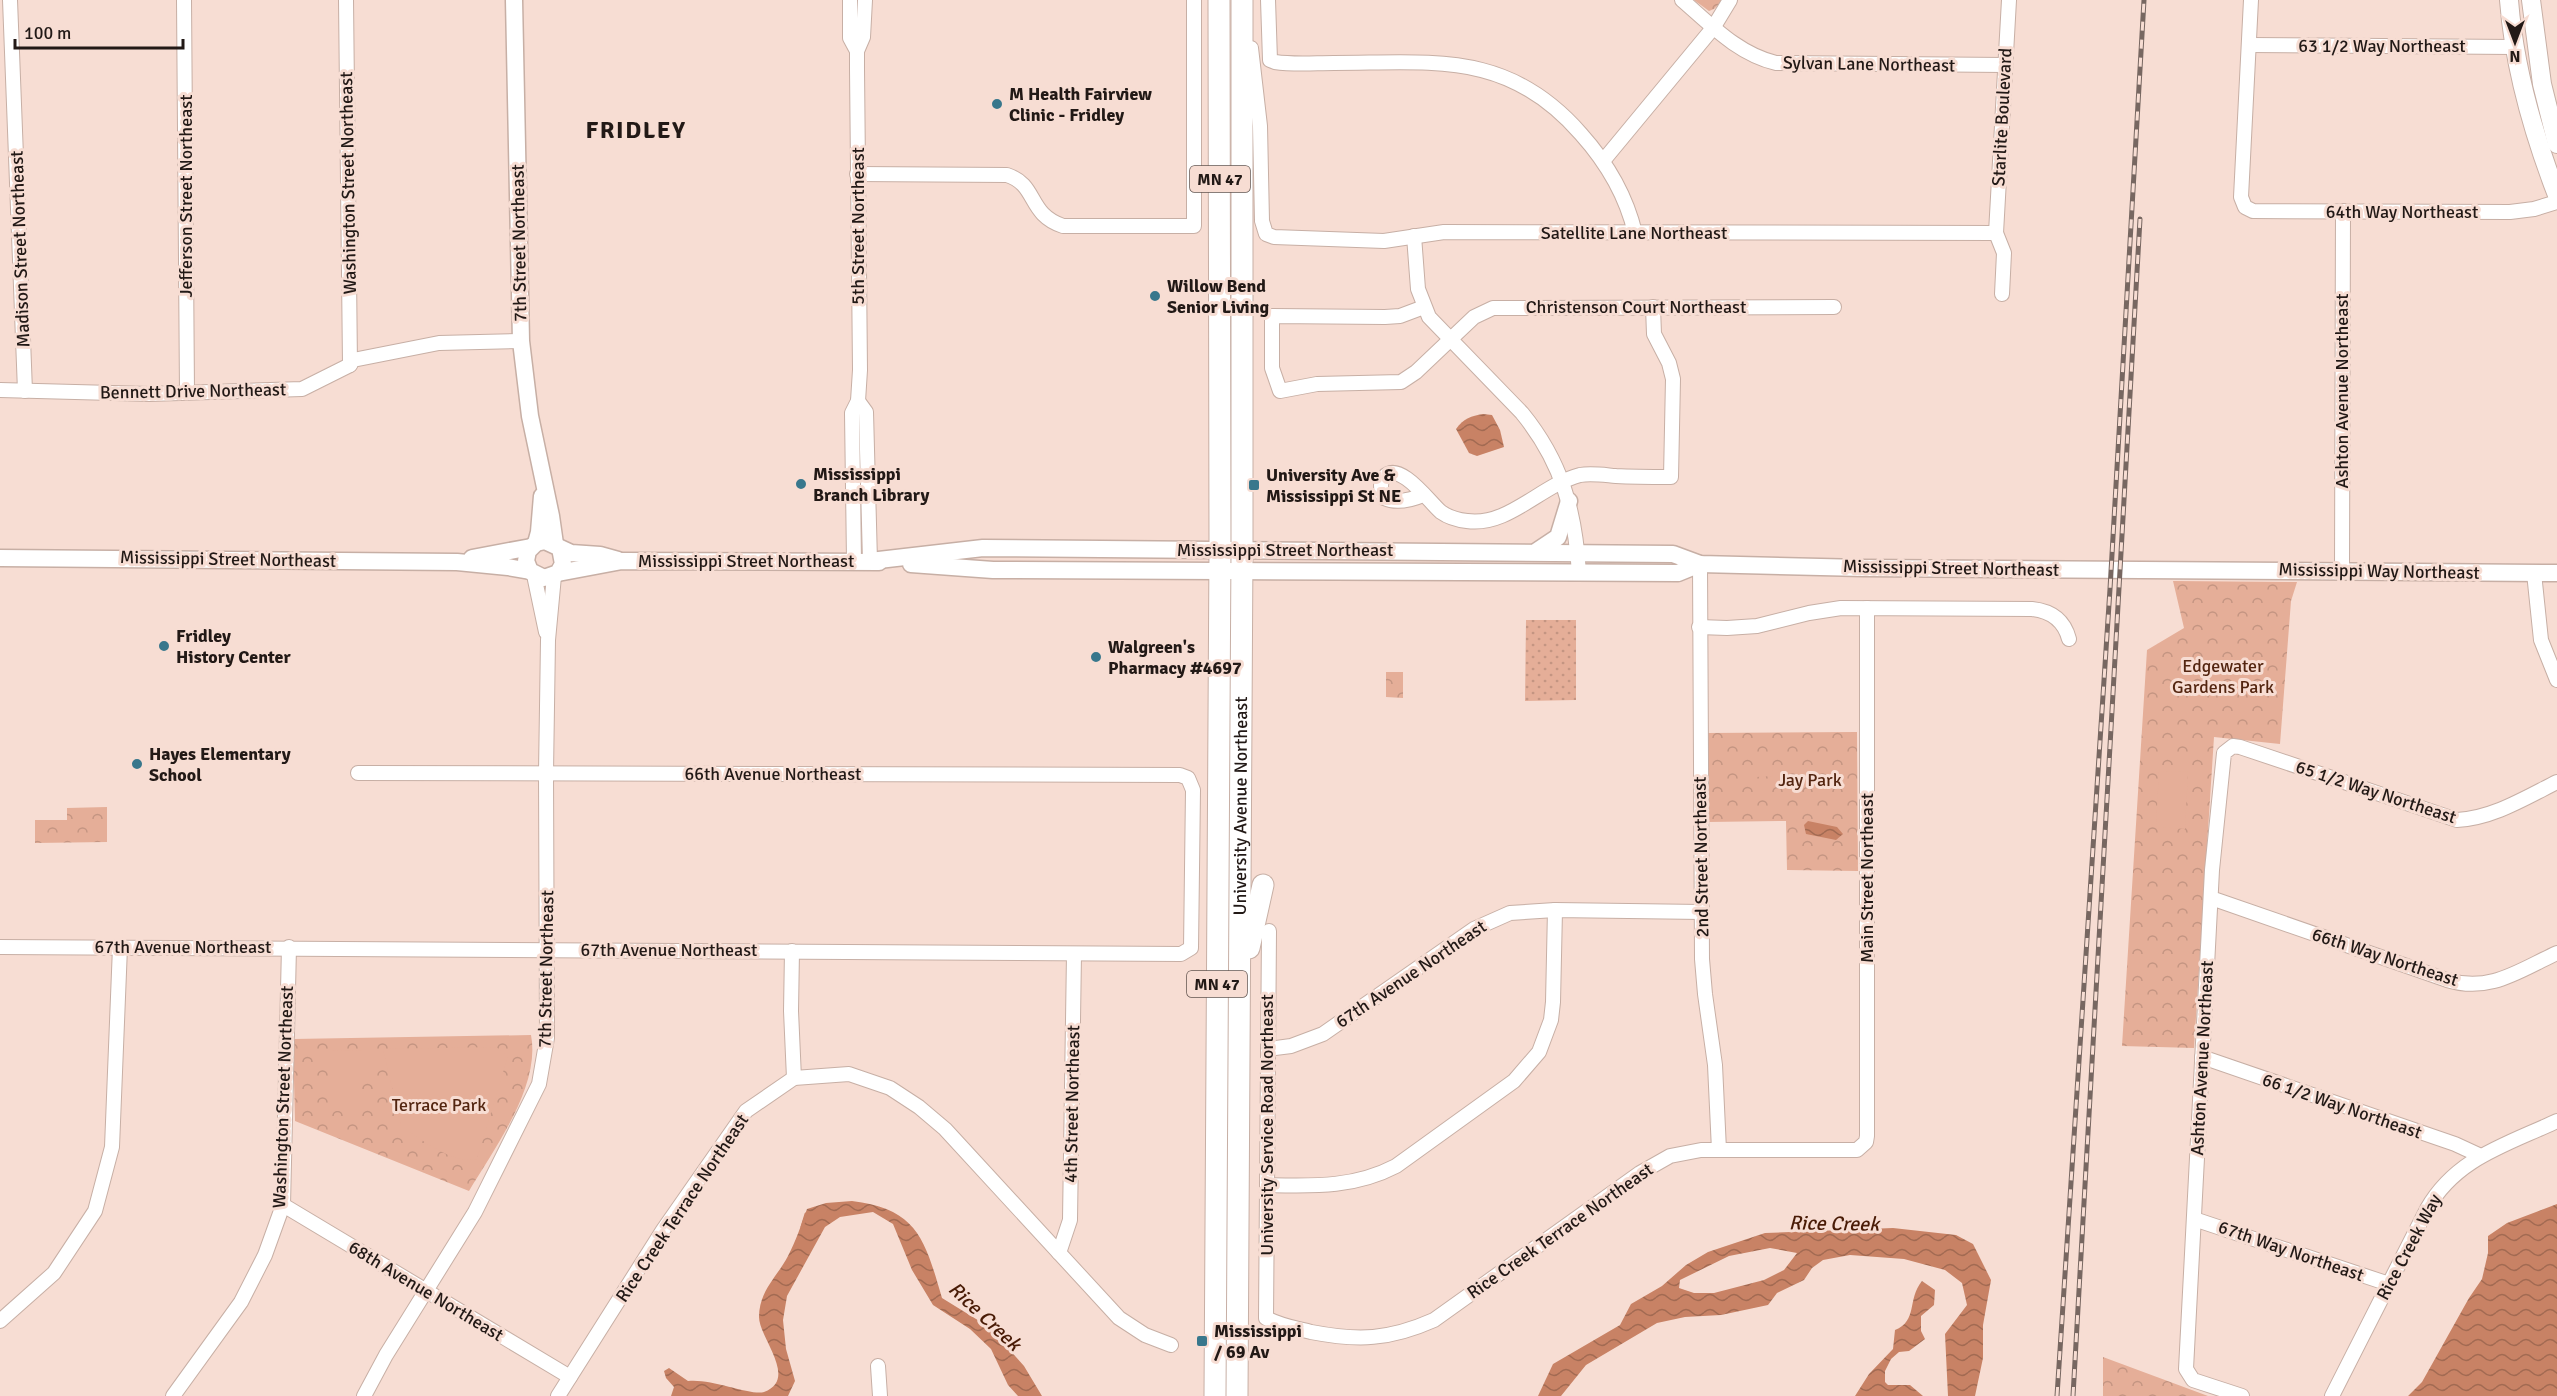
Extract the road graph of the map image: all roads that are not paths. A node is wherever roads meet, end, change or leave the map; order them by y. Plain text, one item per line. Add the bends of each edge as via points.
1 (10, 0) edge
2 (184, 0) edge
3 (346, 0) edge
4 (514, 0) edge
5 (850, 0) edge
6 (865, 0) edge
7 (1194, 0) edge
8 (1219, 0) edge
9 (1268, 0) edge
10 (1682, 0) edge
11 (1730, 0) edge
12 (2009, 0) edge
13 (2252, 0) edge
14 (2509, 0) edge
15 (2531, 0) edge
16 (1242, 2) edge
17 (1713, 28) junction
18 (2249, 45) junction
19 (2514, 47) junction
20 (857, 51) junction
21 (2004, 65) junction
22 (2553, 110) edge
23 (2557, 144) edge
24 (1603, 161) junction
25 (857, 174) junction
26 (2557, 195) edge
27 (2557, 202) edge
28 (2343, 211) junction
29 (1635, 233) junction
30 (1996, 233) junction
31 (1414, 237) junction
32 (2002, 294) dead end
33 (1425, 307) junction
34 (1653, 307) junction
35 (1834, 307) dead end
36 (1449, 340) junction
37 (520, 341) junction
38 (350, 365) junction
39 (0, 390) edge
40 (25, 391) junction
41 (187, 392) junction
42 (1563, 482) junction
43 (544, 484) junction
44 (1424, 495) dead end
45 (1569, 501) junction
46 (534, 545) junction
47 (557, 546) junction
48 (1220, 549) junction
49 (1242, 549) junction
50 (1538, 551) junction
51 (1577, 552) junction
52 (0, 558) edge
53 (622, 561) junction
54 (862, 561) junction
55 (457, 562) junction
56 (1700, 564) junction
57 (2201, 570) joint
58 (2342, 570) junction
59 (1219, 571) junction
60 (1242, 572) junction
61 (532, 573) junction
62 (1579, 573) junction
63 (2534, 573) junction
64 (2557, 573) edge
65 (556, 574) junction
66 (1867, 608) junction
67 (1699, 627) junction
68 (2069, 639) dead end
69 (548, 640) junction
70 (2557, 680) edge
71 (2227, 748) joint
72 (358, 773) dead end
73 (546, 773) junction
74 (2557, 782) edge
75 (1263, 885) dead end
76 (2211, 898) junction
77 (1555, 910) junction
78 (1701, 912) junction
79 (1269, 931) dead end
80 (0, 947) edge
81 (120, 947) junction
82 (289, 947) junction
83 (1191, 948) joint
84 (547, 950) junction
85 (792, 951) junction
86 (2557, 953) edge
87 (1074, 954) junction
88 (1239, 986) junction
89 (1268, 1049) junction
90 (2202, 1057) junction
91 (794, 1078) junction
92 (2557, 1121) edge
93 (1863, 1147) joint
94 (1719, 1150) junction
95 (2481, 1156) junction
96 (1267, 1185) junction
97 (283, 1205) junction
98 (2194, 1219) junction
99 (1059, 1253) junction
100 (2389, 1284) junction
101 (426, 1291) junction
102 (1266, 1318) joint
103 (0, 1321) edge
104 (1171, 1345) dead end
105 (878, 1366) dead end
106 (570, 1377) junction
107 (173, 1396) edge
108 (364, 1396) edge
109 (558, 1396) edge
110 (880, 1396) edge
111 (1215, 1396) edge
112 (1237, 1396) edge
113 (2242, 1396) edge
114 (2332, 1396) edge

1 - 40 street, Madison Street Northeast
2 - 41 street, Jefferson Street Northeast
3 - 38 street, Washington Street Northeast
4 - 37 street, 7th Street Northeast
5 - 20 street, 5th Street Northeast via 850,38
6 - 20 street, 5th Street Northeast via 863,38
7 - 25 street via 1194,226 1063,226 1038,212 1026,187 1007,175
8 - 48 main road, University Avenue Northeast / MN 47
9 - 24 street via 1269,60 1439,63 1488,70 1513,79 1554,106
10 - 17 street, Sylvan Lane Northeast
11 - 17 street
12 - 21 street, Starlite Boulevard
13 - 18 street
14 - 19 main road
15 - 22 main road via 2535,46
16 - 31 street, Satellite Lane Northeast via 1260,126 1262,221 1266,234 1384,241
16 - 49 main road, University Avenue Northeast / MN 47
17 - 21 street, Sylvan Lane Northeast via 1750,53 1776,63
17 - 24 street
18 - 19 street, 63 1/2 Way Northeast
18 - 28 street, 64th Way Northeast via 2241,197 2245,207 2253,211
19 - 26 main road
20 - 25 street, 5th Street Northeast
21 - 30 street, Starlite Boulevard
22 - 23 main road
24 - 29 street via 1629,207
25 - 54 street, 5th Street Northeast via 858,402 866,412
27 - 28 street, 64th Way Northeast via 2510,212
28 - 58 street, Ashton Avenue Northeast
29 - 30 street, Satellite Lane Northeast
29 - 31 street, Satellite Lane Northeast via 1444,232
30 - 32 street, Starlite Boulevard via 2004,253
31 - 33 street via 1418,289
33 - 36 street
33 - 36 street, Christenson Court Northeast via 1385,317 1272,316 1272,368 1280,391 1317,384 1401,382
34 - 35 street, Christenson Court Northeast
34 - 36 street, Christenson Court Northeast via 1493,308 1473,317
34 - 42 street via 1654,334 1673,379 1671,477 1598,474 1580,475
36 - 42 street via 1536,429
37 - 38 street, Bennett Drive Northeast via 439,343 353,360
37 - 43 street, 7th Street Northeast
38 - 41 street, Bennett Drive Northeast via 302,389
39 - 40 street, Bennett Drive Northeast
40 - 41 street, Bennett Drive Northeast
42 - 44 street via 1487,522 1442,513
42 - 45 street
43 - 46 street, 7th Street Northeast
43 - 47 street, 7th Street Northeast
45 - 50 street via 1558,537
45 - 51 street
46 - 47 street via 545,541
46 - 55 street, Mississippi Street Northeast
46 - 61 street via 526,561
47 - 53 street, Mississippi Street Northeast via 571,553
47 - 65 street via 564,558
48 - 49 street, Mississippi Street Northeast
48 - 54 street, Mississippi Street Northeast via 983,548
48 - 59 main road, University Avenue Northeast / MN 47
49 - 50 street, Mississippi Street Northeast
49 - 60 main road, University Avenue Northeast / MN 47
50 - 51 street, Mississippi Street Northeast
51 - 56 street, Mississippi Street Northeast via 1673,554
51 - 62 street
52 - 55 street, Mississippi Street Northeast
53 - 54 street, Mississippi Street Northeast
53 - 65 street, Mississippi Street Northeast
54 - 59 street, Mississippi Street Northeast via 987,570
55 - 61 street, Mississippi Street Northeast
56 - 57 street, Mississippi Street Northeast
56 - 62 street, Mississippi Street Northeast via 1678,573
56 - 67 street, 2nd Street Northeast
57 - 58 street, Mississippi Way Northeast
58 - 63 street, Mississippi Way Northeast
59 - 60 street, Mississippi Street Northeast
59 - 111 main road, University Avenue Northeast / MN 47
60 - 62 street, Mississippi Street Northeast
60 - 88 main road, University Avenue Northeast / MN 47
61 - 65 street via 544,578
61 - 69 street, 7th Street Northeast
63 - 64 street, Mississippi Way Northeast
63 - 70 street via 2541,640
65 - 69 street, 7th Street Northeast
66 - 67 street via 1825,609 1757,626
66 - 68 street via 2042,610 2056,616
66 - 93 street, Main Street Northeast via 1867,1136
67 - 78 street, 2nd Street Northeast
69 - 73 street, 7th Street Northeast
71 - 74 street, 65 1/2 Way Northeast via 2240,747 2457,820 2497,811
71 - 76 street, Ashton Avenue Northeast via 2222,761
72 - 73 street, 66th Avenue Northeast
73 - 83 street, 66th Avenue Northeast via 1188,778 1192,790
73 - 84 street, 7th Street Northeast
75 - 88 main road
76 - 86 street, 66th Way Northeast via 2470,985 2493,982
76 - 90 street, Ashton Avenue Northeast
77 - 78 street, 67th Avenue Northeast
77 - 89 street, 67th Avenue Northeast via 1510,913 1492,919 1323,1034 1291,1047
77 - 96 street via 1551,1020 1539,1052 1514,1081 1380,1174 1346,1184
78 - 94 street, 2nd Street Northeast via 1705,994 1716,1065
79 - 89 street, University Service Road Northeast
80 - 81 street, 67th Avenue Northeast
81 - 82 street, 67th Avenue Northeast
81 - 103 street via 112,1147 95,1211 54,1273
82 - 84 street, 67th Avenue Northeast
82 - 97 street, Washington Street Northeast
83 - 87 street, 67th Avenue Northeast via 1181,954
84 - 85 street, 67th Avenue Northeast
84 - 101 street, 7th Street Northeast via 547,1038 539,1084 475,1212
85 - 87 street, 67th Avenue Northeast
85 - 91 street
87 - 99 street, 4th Street Northeast via 1070,1220
88 - 112 main road, University Avenue Northeast / MN 47
89 - 96 street, University Service Road Northeast
90 - 95 street, 66 1/2 Way Northeast
90 - 98 street, Ashton Avenue Northeast
91 - 99 street via 849,1074 890,1088 919,1107 945,1129
91 - 106 street, Rice Creek Terrace Northeast via 746,1111 663,1230
92 - 95 street, Rice Creek Way
93 - 94 street, Rice Creek Terrace Northeast via 1851,1151
94 - 102 street, Rice Creek Terrace Northeast via 1686,1152 1656,1163 1434,1320 1418,1327 1379,1338 1339,1337 1280,1325
95 - 100 street, Rice Creek Way via 2457,1170 2435,1194
96 - 102 street, University Service Road Northeast
97 - 101 street, 68th Avenue Northeast
97 - 107 street, Washington Street Northeast via 265,1255 241,1302
98 - 100 street, 67th Way Northeast
98 - 113 street, Ashton Avenue Northeast via 2186,1369 2193,1380
99 - 104 street via 1119,1318 1145,1335
100 - 114 street, Rice Creek Way
101 - 106 street, 68th Avenue Northeast
101 - 108 street, 7th Street Northeast
105 - 110 street
106 - 109 street, Rice Creek Terrace Northeast

